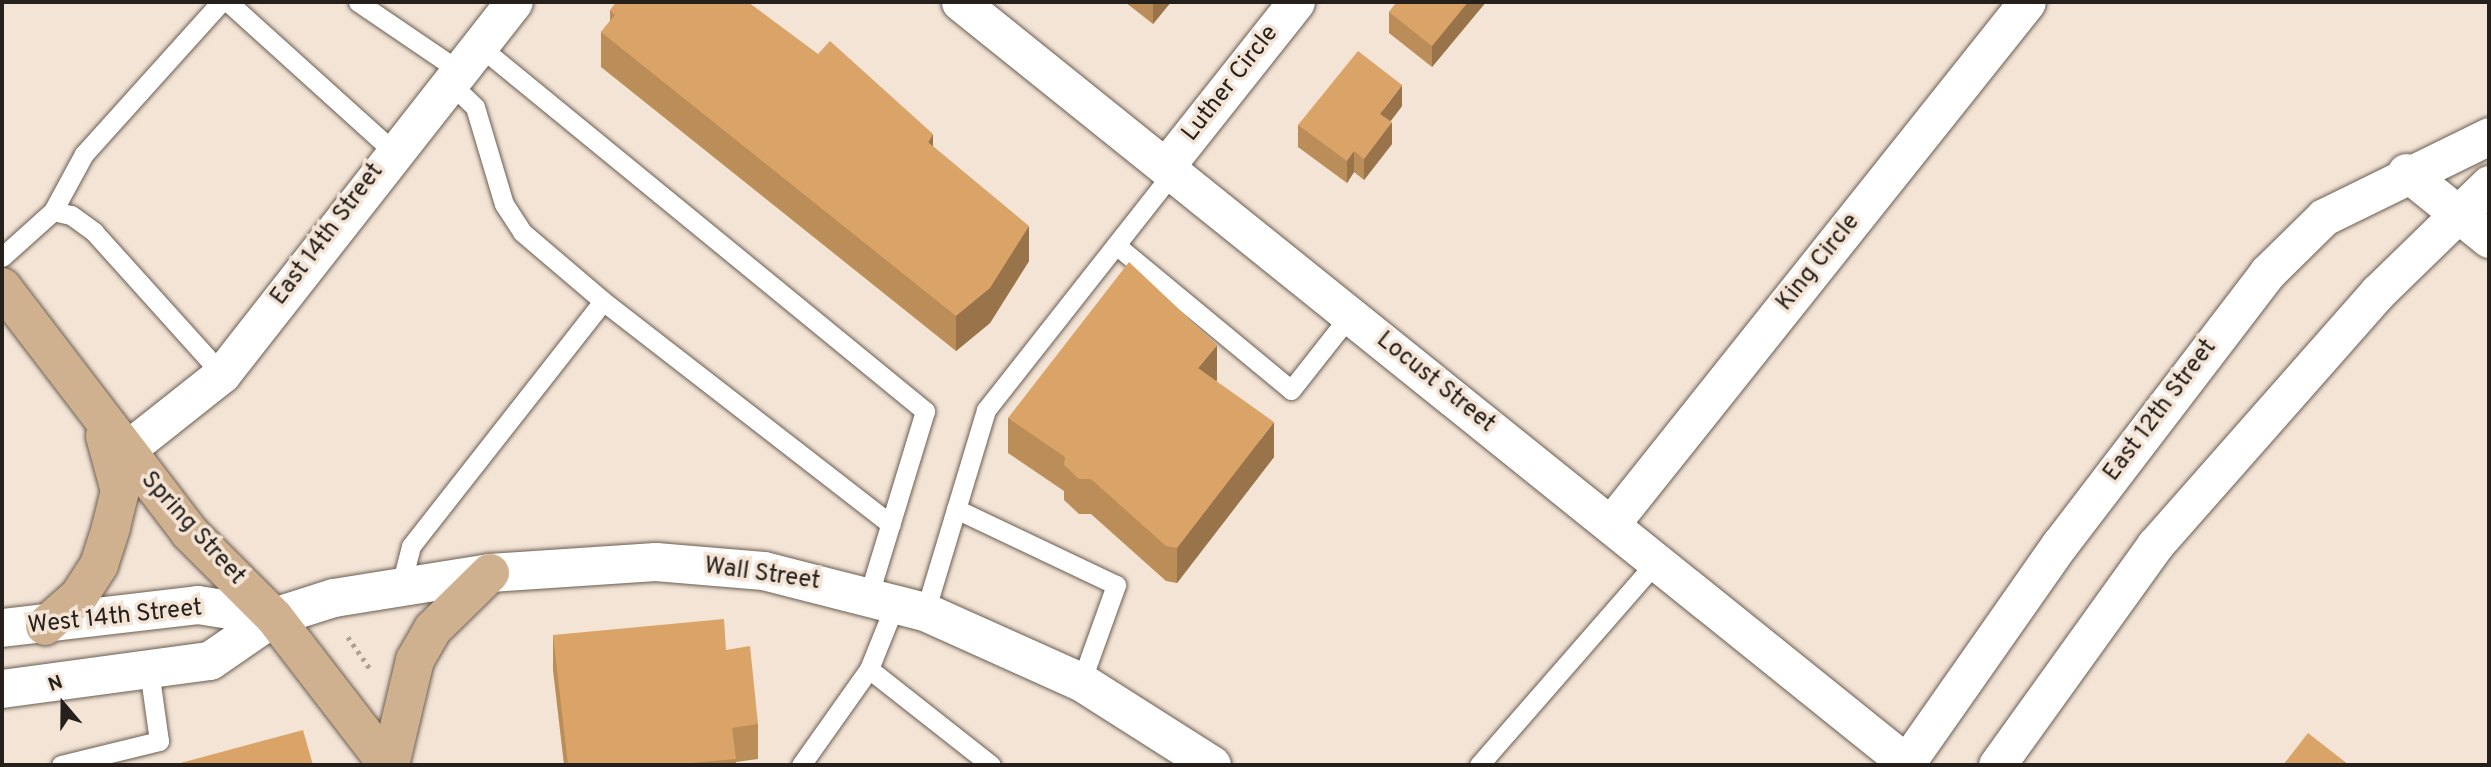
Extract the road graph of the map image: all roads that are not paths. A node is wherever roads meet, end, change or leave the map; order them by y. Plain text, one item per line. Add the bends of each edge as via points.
1 (221, 2) edge
2 (228, 2) edge
3 (358, 2) edge
4 (514, 2) edge
5 (960, 2) edge
6 (1296, 2) edge
7 (2027, 2) edge
8 (462, 65) junction
9 (2489, 136) edge
10 (392, 150) junction
11 (1169, 169) junction
12 (2406, 172) junction
13 (2489, 184) edge
14 (53, 211) junction
15 (2458, 214) junction
16 (2489, 239) edge
17 (1116, 245) junction
18 (2, 257) edge
19 (2, 287) edge
20 (603, 301) junction
21 (1350, 315) junction
22 (222, 374) junction
23 (101, 420) junction
24 (125, 451) junction
25 (956, 509) junction
26 (891, 524) junction
27 (1611, 524) junction
28 (1657, 561) junction
29 (490, 573) junction
30 (401, 585) junction
31 (897, 603) junction
32 (274, 617) junction
33 (45, 626) junction
34 (2, 628) edge
35 (869, 669) junction
36 (149, 670) junction
37 (1081, 682) junction
38 (2, 689) edge
39 (61, 765) edge
40 (389, 765) edge
41 (801, 765) edge
42 (991, 765) edge
43 (1212, 765) edge
44 (1479, 765) edge
45 (1907, 765) edge
46 (1997, 765) edge

1 - 14 lane via 84,154
2 - 10 lane
3 - 8 lane
4 - 8 street, East 14th Street
5 - 11 street, Locust Street
6 - 11 street, Luther Circle
7 - 27 street, King Circle
8 - 10 street, East 14th Street
8 - 20 lane via 504,204 523,232
8 - 26 lane via 925,411
9 - 12 street, East 12th Street
10 - 22 street, East 14th Street
11 - 17 lane
11 - 21 street, Locust Street
12 - 15 street
12 - 45 street, East 12th Street via 2324,217 2268,272 2060,544
13 - 15 street
14 - 18 lane
14 - 22 lane via 94,232
15 - 16 street
15 - 46 street via 2304,372 2155,545
17 - 21 lane via 1291,390
17 - 25 lane via 986,411
19 - 23 main road, Spring Street
20 - 26 lane
20 - 30 lane via 411,546
21 - 27 street, Locust Street
22 - 24 street, East 14th Street
23 - 24 main road, Spring Street
23 - 33 main road via 120,491 111,527 99,565 79,596
24 - 32 main road, Spring Street via 189,532
25 - 31 lane
25 - 37 lane via 1116,585
26 - 31 lane
27 - 28 street, Locust Street
28 - 44 lane
28 - 45 street, Locust Street
29 - 30 street, Wall Street
29 - 31 street, Wall Street via 656,562 764,571
29 - 40 main road via 433,629 415,660
30 - 32 street, Wall Street
31 - 35 lane
31 - 37 street, Wall Street
32 - 33 street, West 14th Street via 198,605
32 - 36 street, West 14th Street via 210,661
32 - 40 main road, Spring Street
33 - 34 street, West 14th Street
35 - 41 lane
35 - 42 lane
36 - 38 street, West 14th Street
36 - 39 lane via 159,741
37 - 43 street, Wall Street

